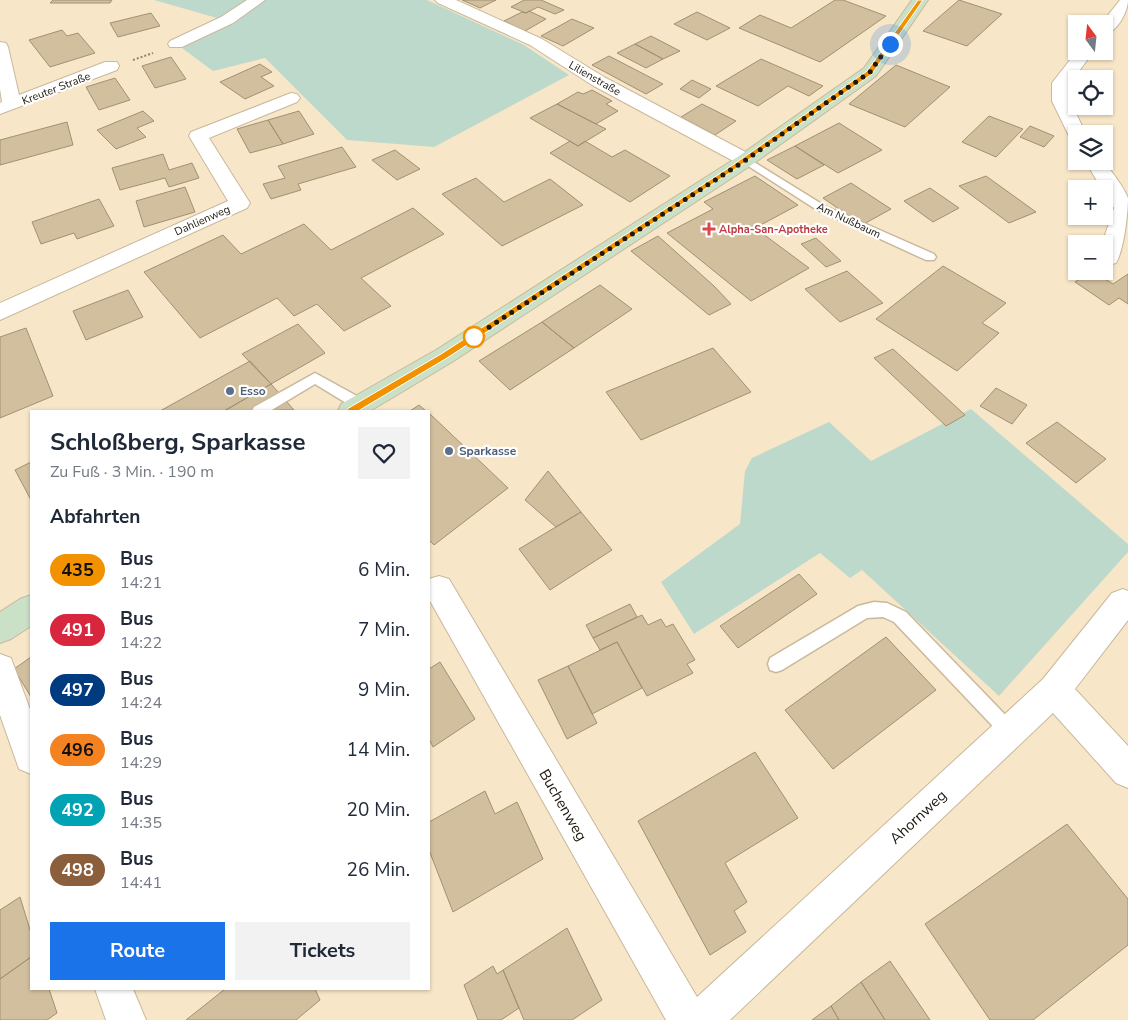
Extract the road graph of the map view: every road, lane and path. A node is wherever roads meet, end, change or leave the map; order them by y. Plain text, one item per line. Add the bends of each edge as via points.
1 (257, 0) edge
2 (443, 0) edge
3 (920, 0) edge
4 (1128, 0) edge
5 (1113, 19) edge
6 (176, 44) joint
7 (0, 47) edge
8 (1079, 60) edge
9 (111, 66) joint
10 (291, 98) dead end
11 (6, 107) edge
12 (1073, 125) edge
13 (746, 160) junction
14 (1100, 170) edge
15 (1113, 242) edge
16 (930, 257) dead end
17 (0, 312) edge
18 (356, 408) edge
19 (261, 410) edge
20 (439, 589) dead end
21 (1123, 603) dead end
22 (30, 611) edge
23 (0, 629) edge
24 (776, 664) dead end
25 (0, 669) edge
26 (1054, 690) junction
27 (1010, 732) junction
28 (30, 754) edge
29 (1128, 771) edge
30 (114, 990) edge
31 (126, 1020) edge
32 (688, 1020) edge
33 (701, 1020) edge

1 - 6 street via 227,20
2 - 13 street, Lilienstraße via 536,42 598,81
3 - 13 main road via 870,72
4 - 5 street
6 - 9 path
7 - 11 street
8 - 12 street via 1061,83 1061,101
9 - 11 street, Kreuter Straße
10 - 17 street, Dahlienweg via 198,136 240,203
13 - 16 lane, Am Nußbaum via 821,208
13 - 18 main road via 444,356
14 - 15 street via 1124,208
18 - 19 lane via 315,378
20 - 32 street, Buchenweg
21 - 26 street, Ahornweg
22 - 23 main road
24 - 27 lane via 864,611 888,610 900,617
25 - 28 street
26 - 27 street, Ahornweg
26 - 29 street
27 - 33 street, Ahornweg
30 - 31 street

